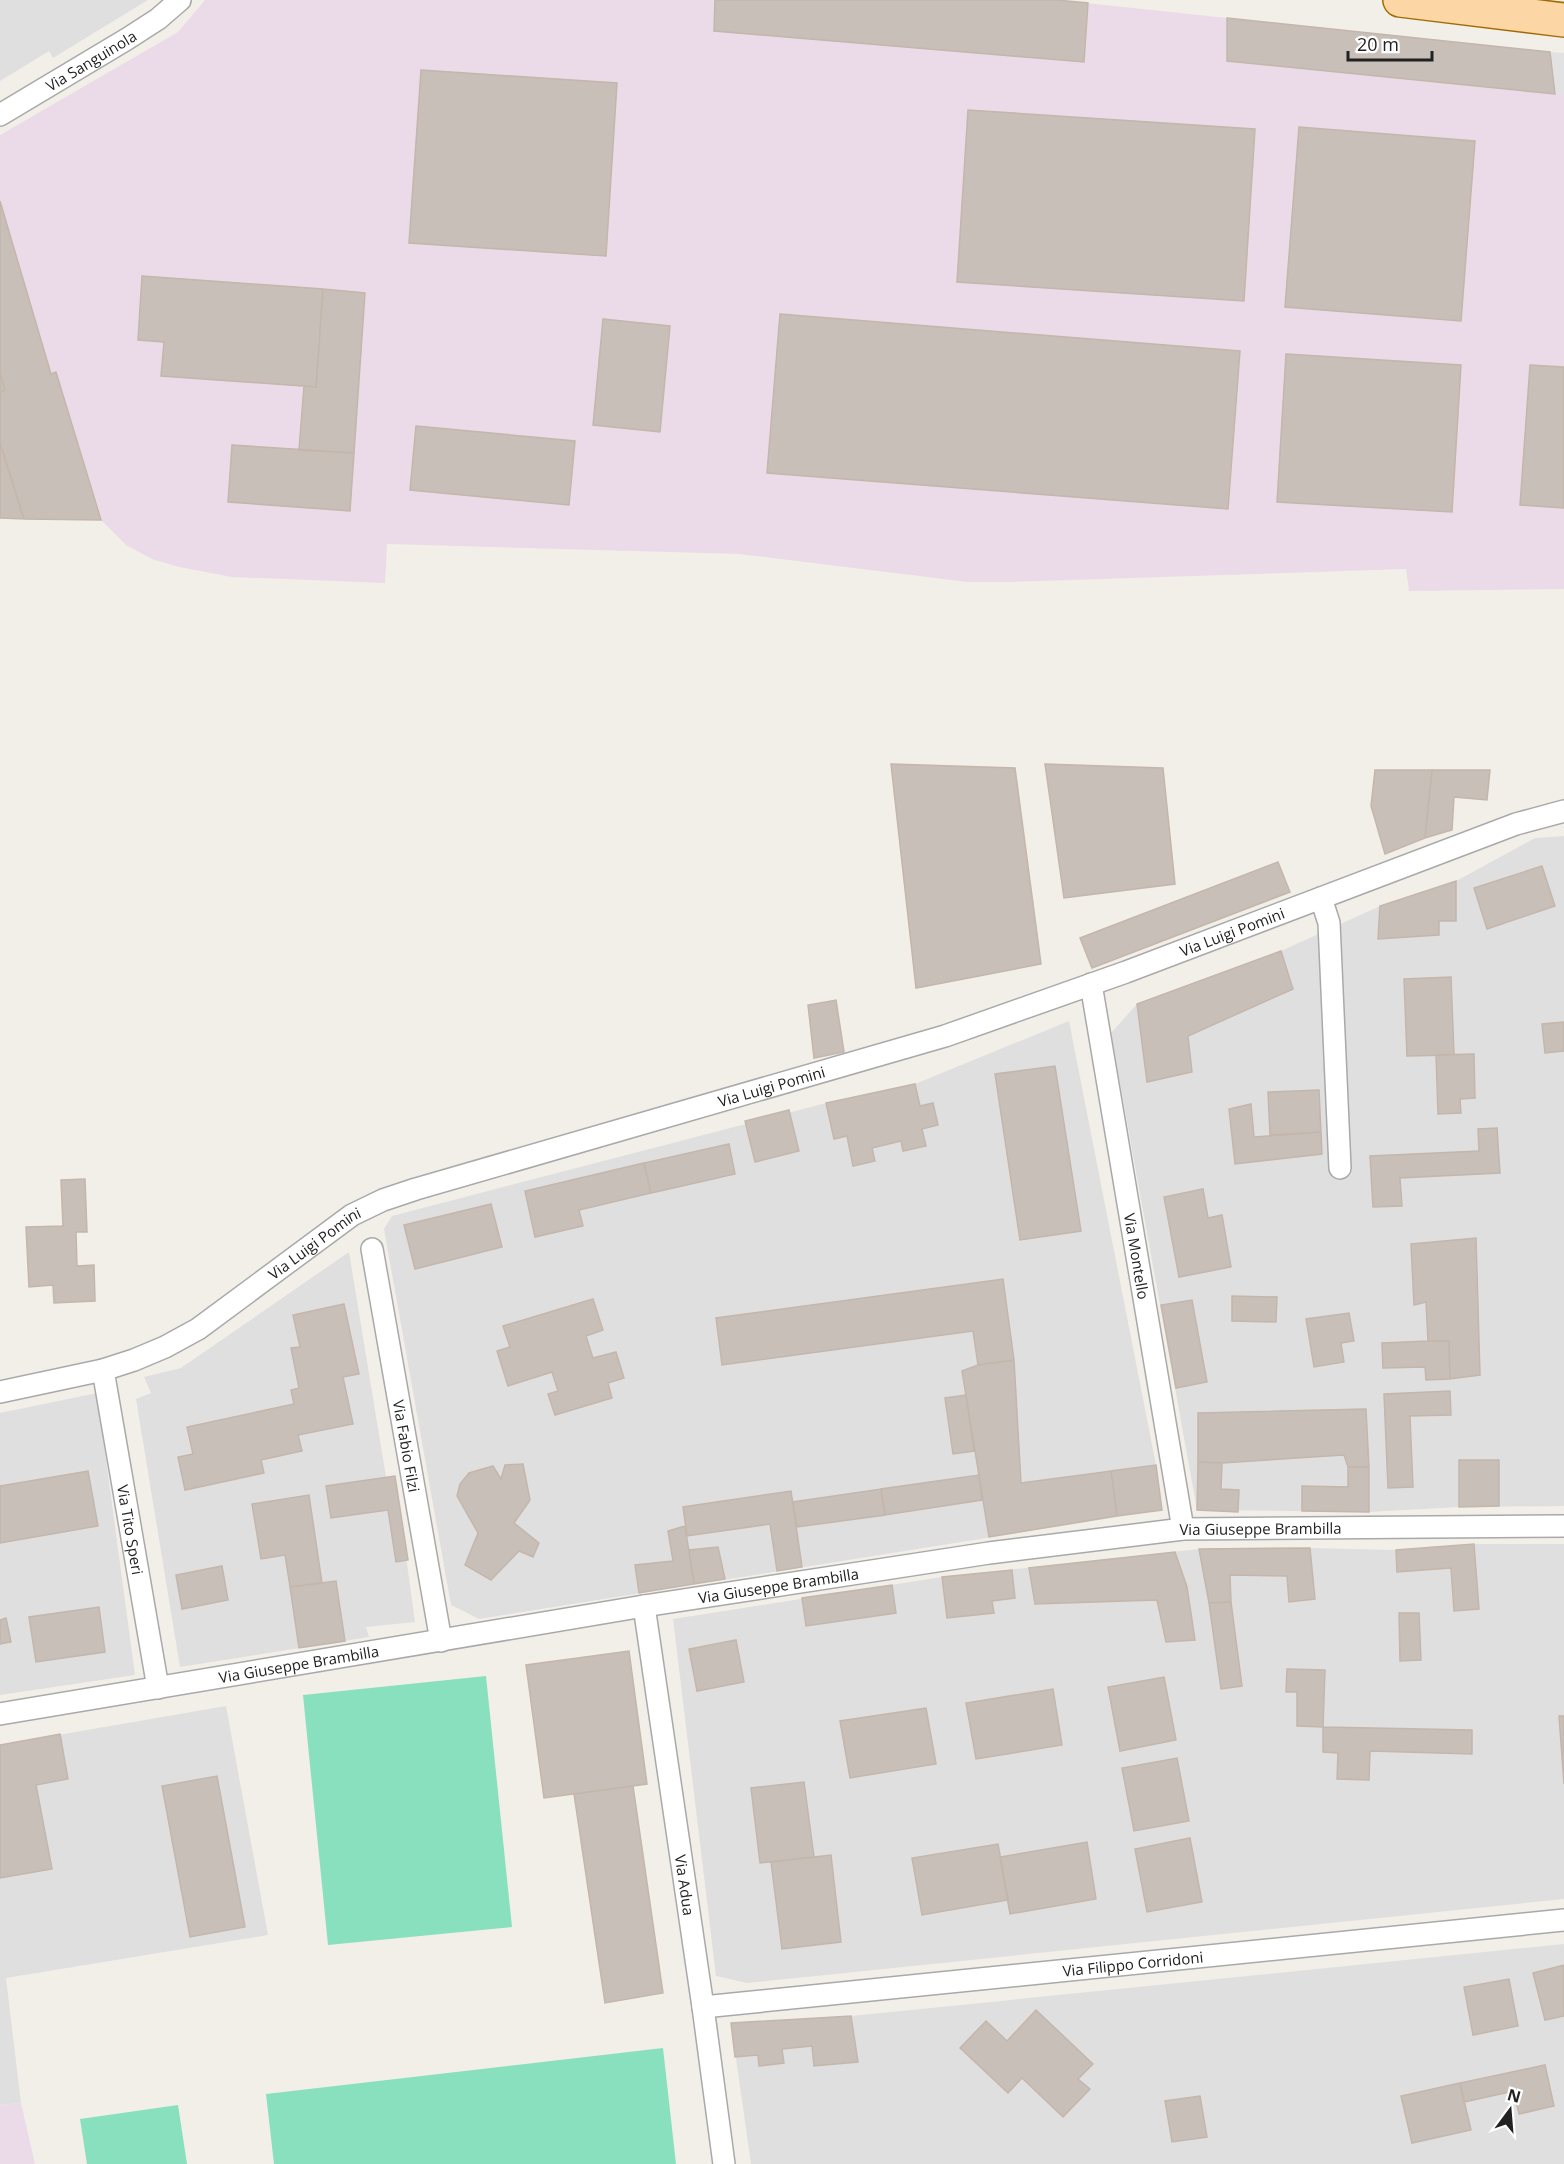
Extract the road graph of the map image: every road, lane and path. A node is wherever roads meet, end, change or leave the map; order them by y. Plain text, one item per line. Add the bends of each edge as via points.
1 (180, 0) edge
2 (1400, 0) edge
3 (1564, 20) edge
4 (0, 115) edge
5 (1564, 811) edge
6 (1321, 898) junction
7 (1091, 984) junction
8 (1340, 1168) dead end
9 (372, 1249) dead end
10 (103, 1370) junction
11 (0, 1392) edge
12 (1564, 1526) edge
13 (1183, 1529) junction
14 (644, 1606) junction
15 (441, 1641) junction
16 (158, 1688) junction
17 (0, 1714) edge
18 (1564, 1920) edge
19 (703, 2007) junction
20 (724, 2164) edge

1 - 4 street, Via Sanguinola via 135,34
2 - 3 main road
5 - 6 street, Via Luigi Pomini via 1516,824
6 - 7 street, Via Luigi Pomini
6 - 8 street via 1329,923
7 - 10 street, Via Luigi Pomini via 924,1043 383,1200 339,1224 198,1329 149,1354
7 - 13 street, Via Montello
9 - 15 street, Via Fabio Filzi
10 - 11 street, Via Luigi Pomini
10 - 16 street, Via Tito Speri
12 - 13 street, Via Giuseppe Brambilla
13 - 14 street, Via Giuseppe Brambilla via 989,1553
14 - 15 street, Via Giuseppe Brambilla
14 - 19 street, Via Adua
15 - 16 street, Via Giuseppe Brambilla
16 - 17 street, Via Giuseppe Brambilla
18 - 19 street, Via Filippo Corridoni
19 - 20 street, Via Adua

